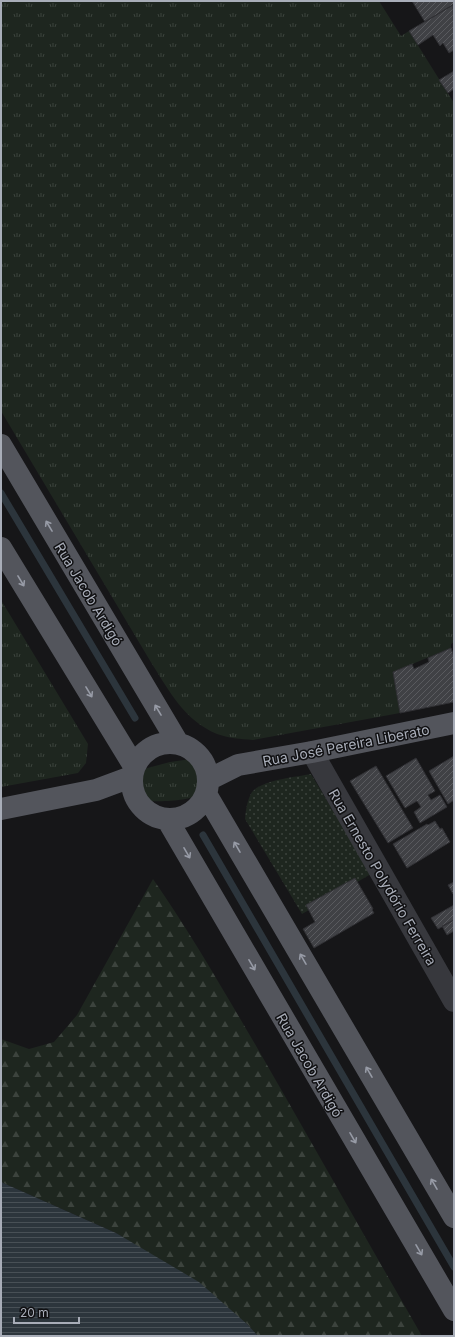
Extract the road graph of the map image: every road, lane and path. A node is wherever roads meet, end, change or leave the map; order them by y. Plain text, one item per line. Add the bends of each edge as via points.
1 (1, 445) edge
2 (1, 548) edge
3 (454, 723) edge
4 (178, 743) junction
5 (312, 752) junction
6 (198, 755) junction
7 (238, 765) junction
8 (133, 772) junction
9 (207, 787) junction
10 (96, 790) junction
11 (138, 802) junction
12 (1, 810) edge
13 (167, 819) junction
14 (454, 1001) edge
15 (454, 1217) edge
16 (454, 1310) edge

4 -> 1 main road, Rua Jacob Ardigó
2 -> 8 main road
3 - 5 main road, Rua José Pereira Liberato
4 - 6 main road
4 - 8 main road via 167,742 147,749 139,757
5 - 7 main road, Rua José Pereira Liberato
5 - 14 street, Rua Ernesto Polydório Ferreira
6 - 7 main road, Rua José Pereira Liberato
6 - 9 main road via 205,766
7 - 9 main road, Rua José Pereira Liberato
8 - 10 main road
8 - 11 main road via 133,792
9 - 13 main road via 202,803 195,810 177,819
15 -> 9 main road
10 - 11 main road
10 - 12 main road
11 - 13 main road via 150,814
13 -> 16 main road, Rua Jacob Ardigó

